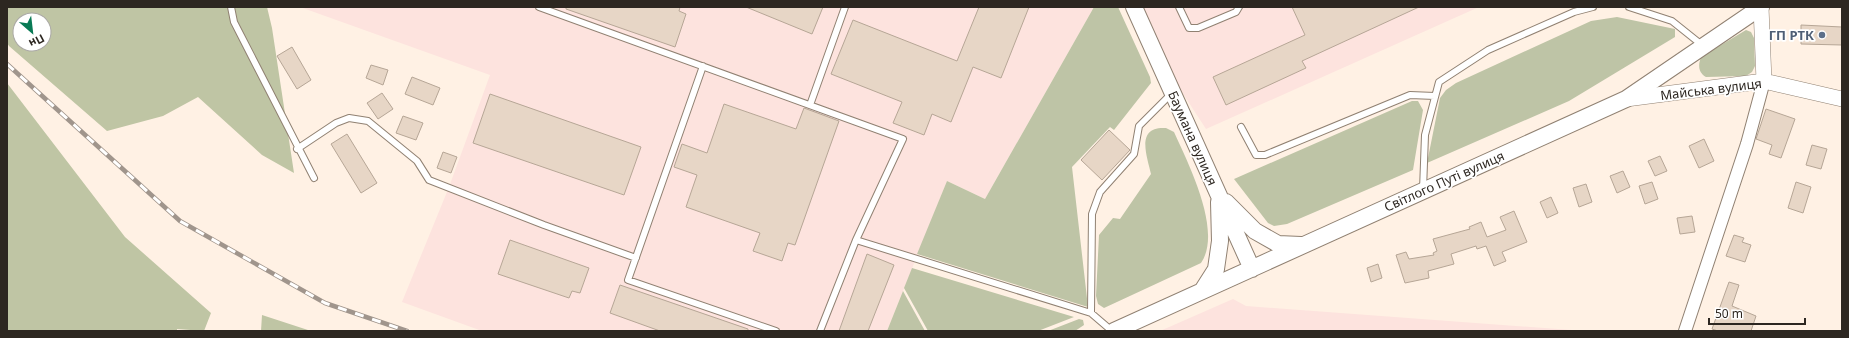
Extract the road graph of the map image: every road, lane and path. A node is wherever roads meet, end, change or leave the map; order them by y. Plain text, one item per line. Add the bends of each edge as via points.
1 (231, 7) edge
2 (539, 7) edge
3 (845, 7) edge
4 (1134, 7) edge
5 (1179, 7) edge
6 (1239, 7) edge
7 (1593, 7) edge
8 (1629, 7) edge
9 (1761, 7) edge
10 (1573, 9) edge
11 (1703, 46) junction
12 (703, 66) junction
13 (1764, 81) junction
14 (1173, 92) junction
15 (1435, 96) junction
16 (1626, 99) junction
17 (1842, 99) edge
18 (810, 105) junction
19 (1241, 127) dead end
20 (298, 149) junction
21 (314, 178) dead end
22 (1422, 191) junction
23 (1218, 195) junction
24 (856, 240) junction
25 (1305, 245) junction
26 (636, 258) junction
27 (1252, 269) junction
28 (1202, 291) junction
29 (1091, 313) junction
30 (776, 331) edge
31 (820, 331) edge
32 (1113, 331) edge
33 (1685, 331) edge

1 - 20 lane via 234,22
2 - 12 lane
3 - 18 lane
4 - 14 main road, Баумана вулиця
5 - 6 lane via 1189,28 1198,28 1236,12
7 - 10 lane
8 - 11 lane via 1672,21
9 - 11 main road, Світлого Путі вулиця
9 - 13 street
10 - 15 lane via 1488,50 1438,82
11 - 16 main road, Світлого Путі вулиця
12 - 18 lane
12 - 26 lane
13 - 16 street, Майська вулиця
13 - 17 street, Майська вулиця
13 - 33 street via 1747,144
14 - 23 main road, Баумана вулиця
14 - 29 lane via 1139,126 1134,154 1100,192 1092,214
15 - 19 lane via 1410,95 1265,155 1256,155
15 - 22 lane via 1425,135
16 - 22 main road, Світлого Путі вулиця
18 - 24 lane via 903,139
20 - 21 lane
20 - 26 lane via 336,123 349,118 368,121 417,161 429,180
22 - 25 main road, Світлого Путі вулиця
23 - 25 main road via 1255,231 1278,244
23 - 27 main road, Баумана вулиця
23 - 28 main road via 1220,241 1216,269
24 - 29 lane
24 - 31 lane
25 - 27 main road, Світлого Путі вулиця
26 - 30 lane via 628,280
27 - 28 main road, Світлого Путі вулиця
28 - 32 main road, Світлого Путі вулиця
29 - 32 lane

